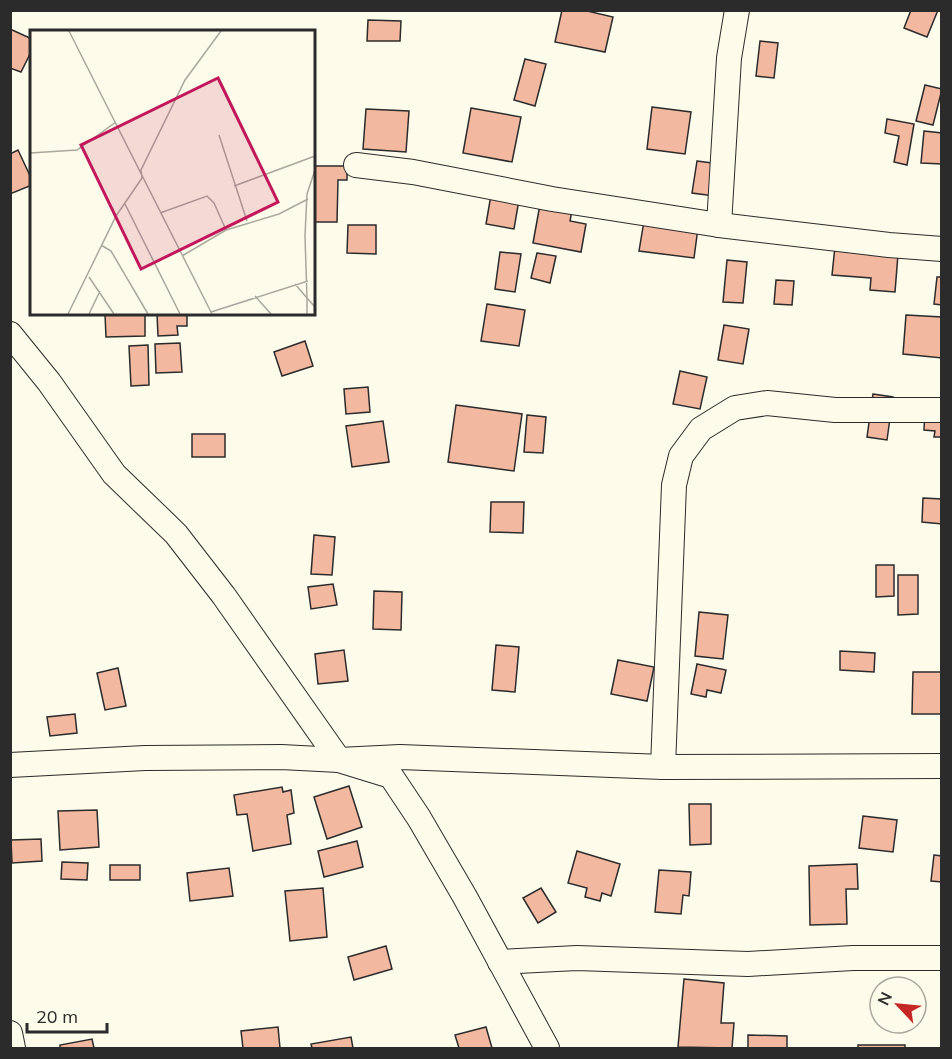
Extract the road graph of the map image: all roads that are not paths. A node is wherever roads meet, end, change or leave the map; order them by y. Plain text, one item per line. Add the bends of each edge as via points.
1 (737, 10) edge
2 (356, 165) dead end
3 (719, 225) junction
4 (942, 249) edge
5 (10, 334) edge
6 (942, 410) edge
7 (339, 760) junction
8 (10, 765) edge
9 (942, 766) edge
10 (663, 767) junction
11 (942, 958) edge
12 (500, 962) junction
13 (10, 1033) edge
14 (13, 1048) edge
15 (547, 1048) edge

1 - 3 street via 729,58
2 - 3 street
3 - 4 street
5 - 7 street via 114,474 176,534 224,596
6 - 10 street via 835,410 767,403 735,408 701,429 681,456 674,486
7 - 8 street via 145,758
7 - 10 street via 400,757
7 - 12 street via 391,776
9 - 10 street
11 - 12 street via 748,964 577,958
12 - 15 street
13 - 14 street

